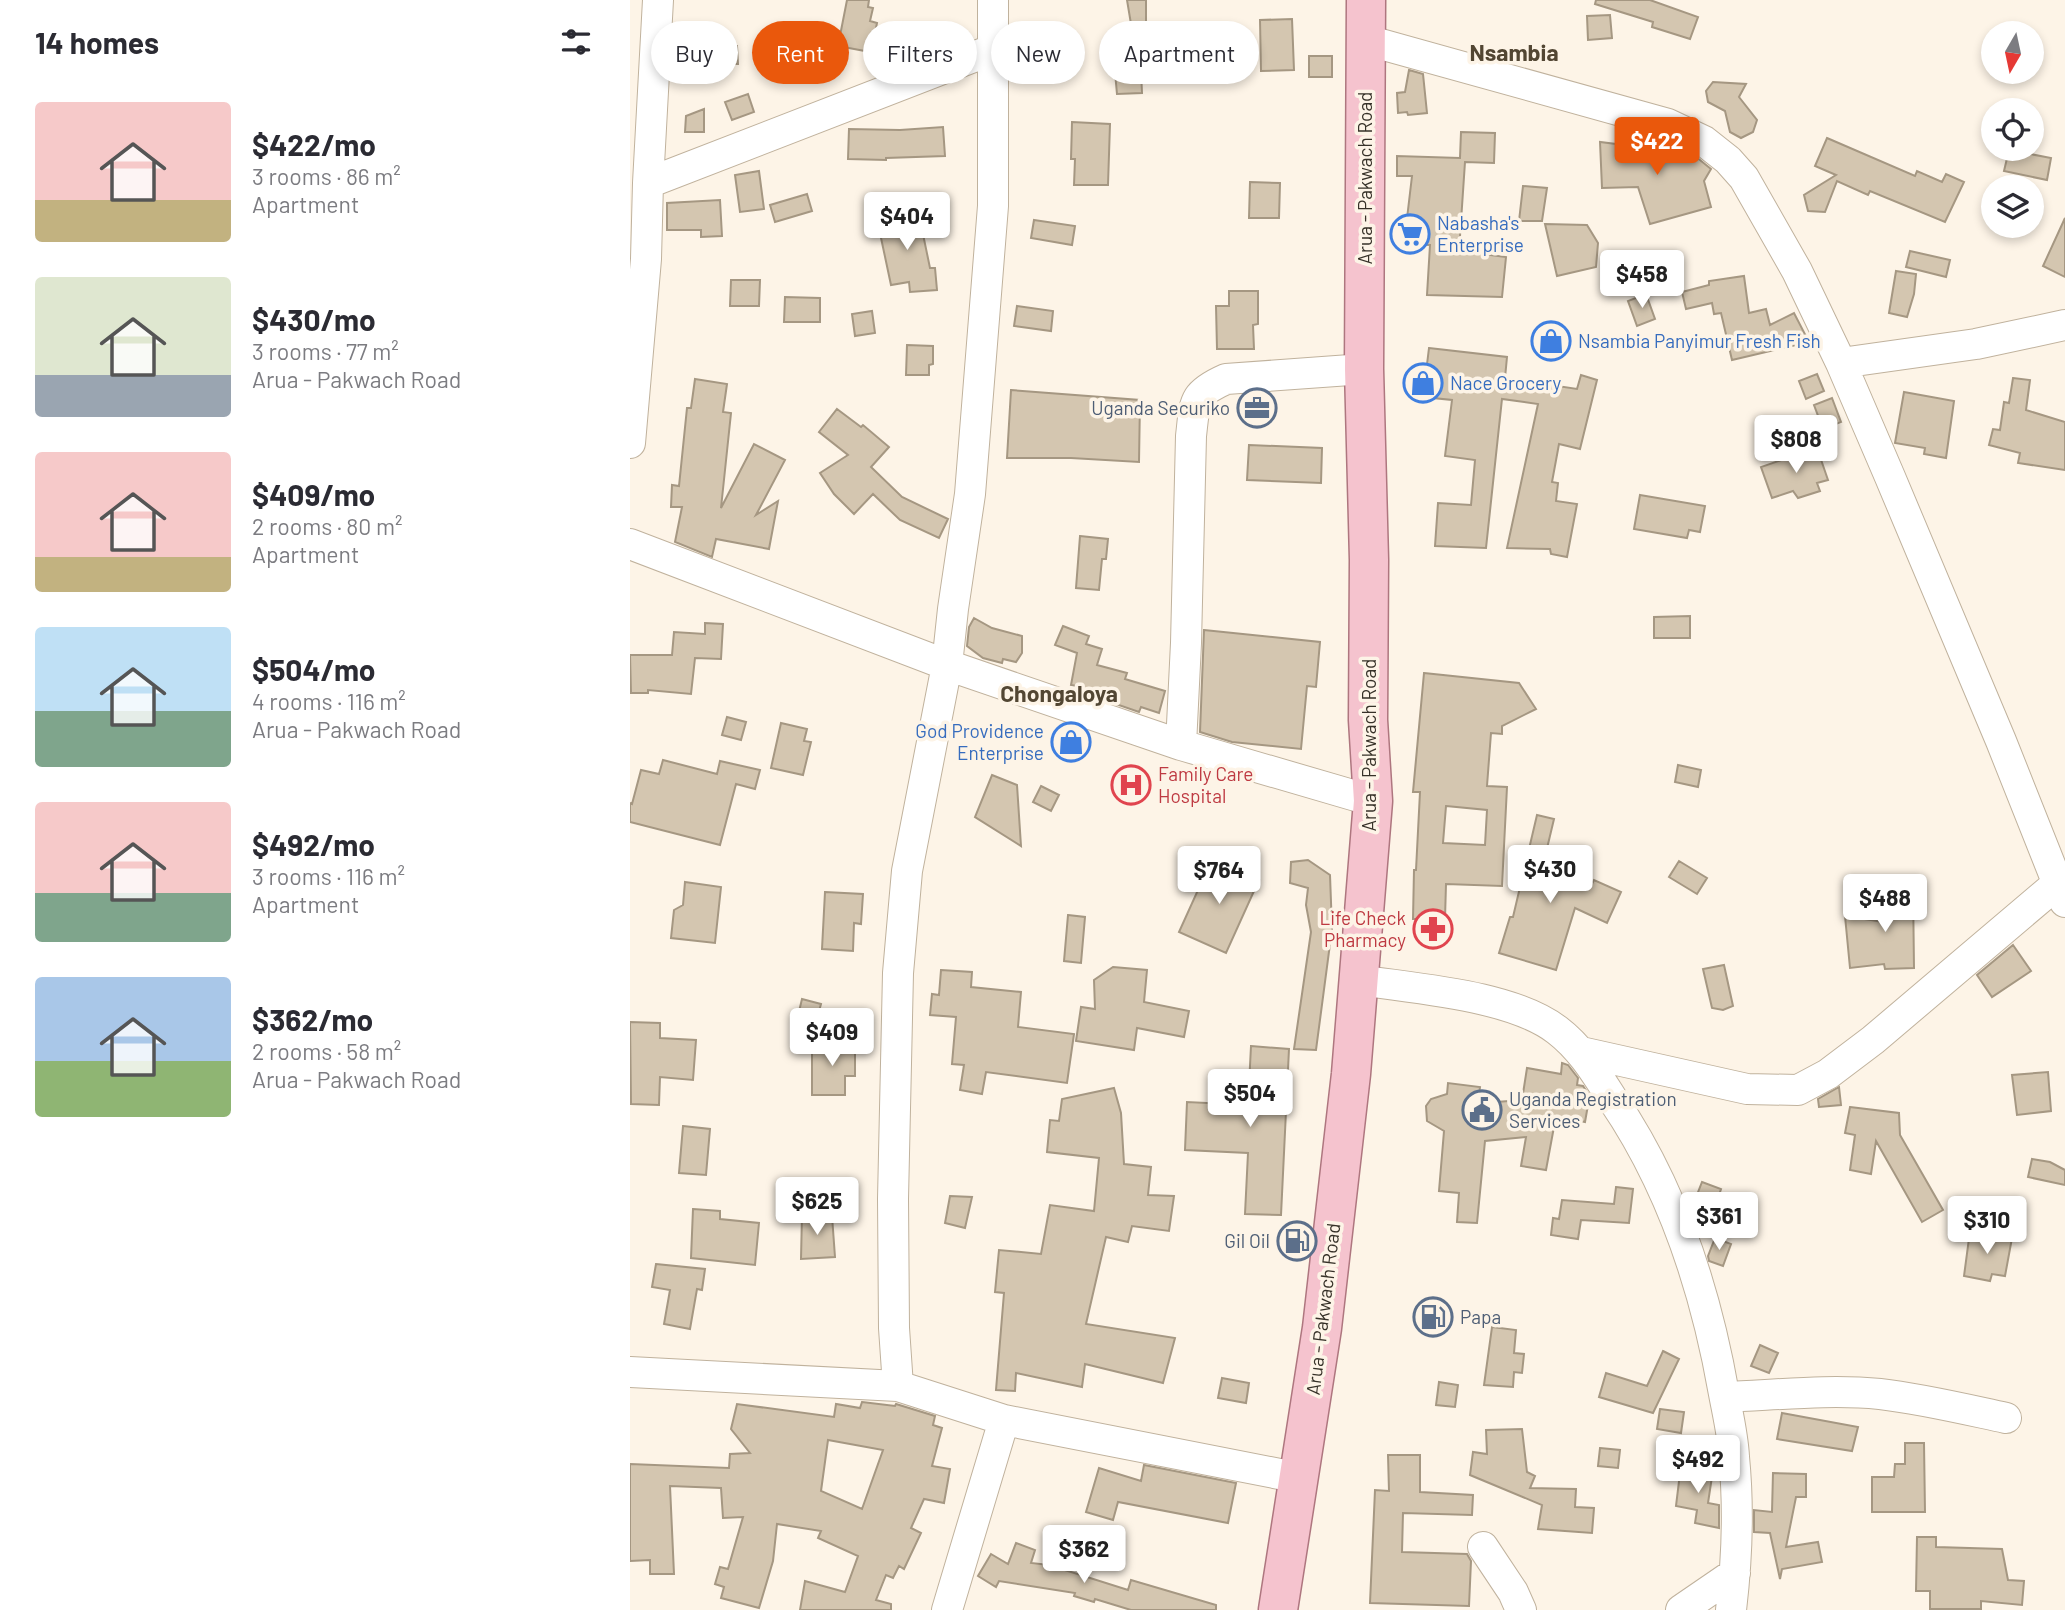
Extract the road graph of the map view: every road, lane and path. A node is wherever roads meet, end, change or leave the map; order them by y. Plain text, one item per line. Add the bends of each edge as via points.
1 (658, 0) edge
2 (993, 0) edge
3 (1366, 0) edge
4 (993, 21) edge
5 (1366, 40) junction
6 (991, 50) edge
7 (994, 84) edge
8 (648, 183) junction
9 (638, 260) edge
10 (2065, 325) edge
11 (1840, 363) junction
12 (1364, 369) junction
13 (630, 443) edge
14 (630, 544) edge
15 (947, 665) junction
16 (1181, 745) junction
17 (1373, 801) junction
18 (2062, 889) edge
19 (1359, 980) junction
20 (1581, 1052) junction
21 (630, 1372) edge
22 (898, 1386) junction
23 (1725, 1398) junction
24 (2006, 1418) dead end
25 (1004, 1420) junction
26 (1300, 1478) junction
27 (1483, 1547) dead end
28 (1735, 1573) junction
29 (947, 1610) edge
30 (1278, 1610) edge
31 (1521, 1610) edge
32 (1681, 1610) edge
33 (1731, 1610) edge

1 - 8 street
2 - 4 street
3 - 5 main road, Arua - Pakwach Road
5 - 11 street via 1668,124 1704,141 1744,178 1797,271
5 - 12 main road, Arua - Pakwach Road
6 - 8 street
7 - 15 street via 993,206 970,494
8 - 9 street
9 - 13 street
10 - 11 street via 1976,344
11 - 18 street
12 - 16 street via 1226,379 1205,388 1195,405
12 - 17 main road, Arua - Pakwach Road
14 - 15 street
15 - 16 street
15 - 22 street via 907,871 898,973 893,1199
16 - 17 street
17 - 19 main road, Arua - Pakwach Road
18 - 20 street via 1873,1040 1798,1090 1747,1089
19 - 20 street via 1493,1002 1557,1030
19 - 26 main road, Arua - Pakwach Road via 1322,1328
20 - 23 street via 1627,1120 1662,1184 1697,1278
21 - 22 street
22 - 25 street
23 - 24 street via 1877,1394
23 - 28 street via 1734,1456
25 - 26 street
25 - 29 street
26 - 30 main road, Arua - Pakwach Road
27 - 31 street
28 - 32 street
28 - 33 street

